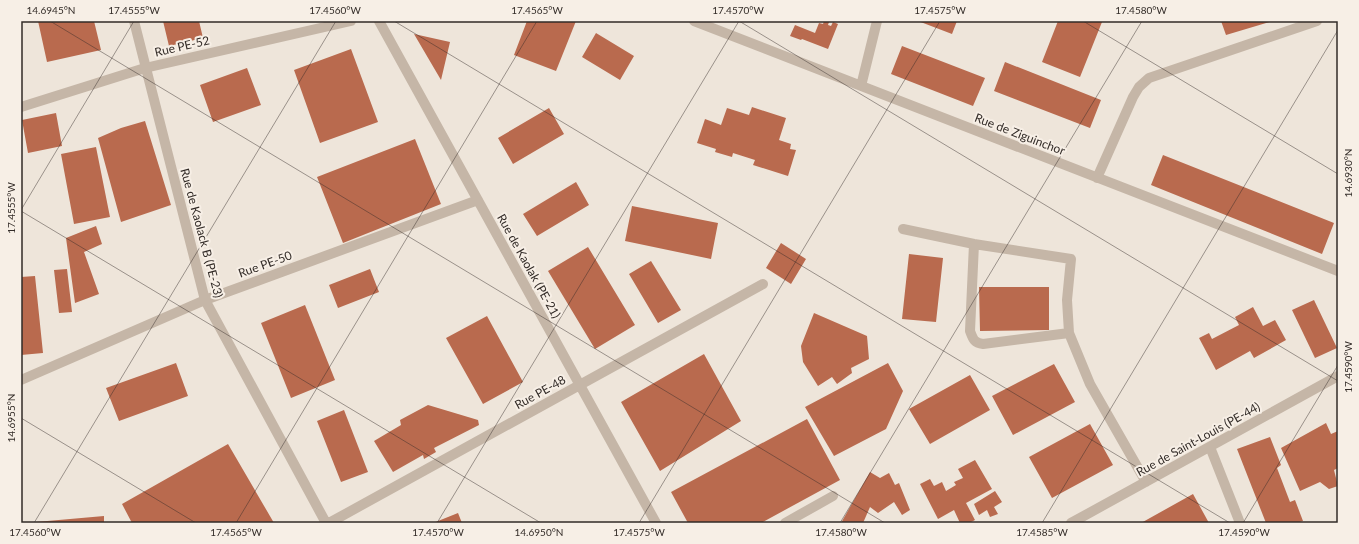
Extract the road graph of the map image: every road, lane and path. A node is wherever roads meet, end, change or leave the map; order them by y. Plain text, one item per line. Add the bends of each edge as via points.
1 (134, 21) edge
2 (351, 21) edge
3 (379, 21) edge
4 (694, 21) edge
5 (877, 21) edge
6 (1317, 21) edge
7 (145, 68) junction
8 (861, 86) junction
9 (21, 106) edge
10 (1097, 178) junction
11 (478, 200) junction
12 (903, 229) dead end
13 (974, 244) junction
14 (1338, 271) edge
15 (763, 284) dead end
16 (205, 300) junction
17 (1069, 332) junction
18 (1338, 376) edge
19 (21, 380) edge
20 (580, 385) junction
21 (1210, 447) junction
22 (1146, 482) junction
23 (833, 496) dead end
24 (326, 523) edge
25 (329, 523) edge
26 (656, 523) edge
27 (785, 523) edge
28 (1071, 523) edge
29 (1240, 523) edge

1 - 7 street, Rue de Kaolack B (PE-23)
2 - 7 street, Rue PE-52
3 - 11 street, Rue de Kaolak (PE-21)
4 - 8 street, Rue de Ziguinchor
5 - 8 street
6 - 10 street via 1149,78 1133,97
7 - 9 street, Rue PE-52
7 - 16 street, Rue de Kaolack B (PE-23)
8 - 10 street, Rue de Ziguinchor
10 - 14 street, Rue de Ziguinchor
11 - 16 street, Rue PE-50
11 - 20 street, Rue de Kaolak (PE-21)
12 - 13 street
13 - 17 street via 1072,259 1067,300
13 - 17 street via 970,331 973,340 983,344
15 - 20 street, Rue PE-48
16 - 19 street, Rue PE-50
16 - 24 street, Rue de Kaolack B (PE-23)
17 - 22 street via 1090,384
18 - 21 street, Rue de Saint-Louis (PE-44)
20 - 25 street, Rue PE-48
20 - 26 street, Rue de Kaolak (PE-21)
21 - 22 street, Rue de Saint-Louis (PE-44)
21 - 29 street
22 - 28 street, Rue de Saint-Louis (PE-44)
23 - 27 street

